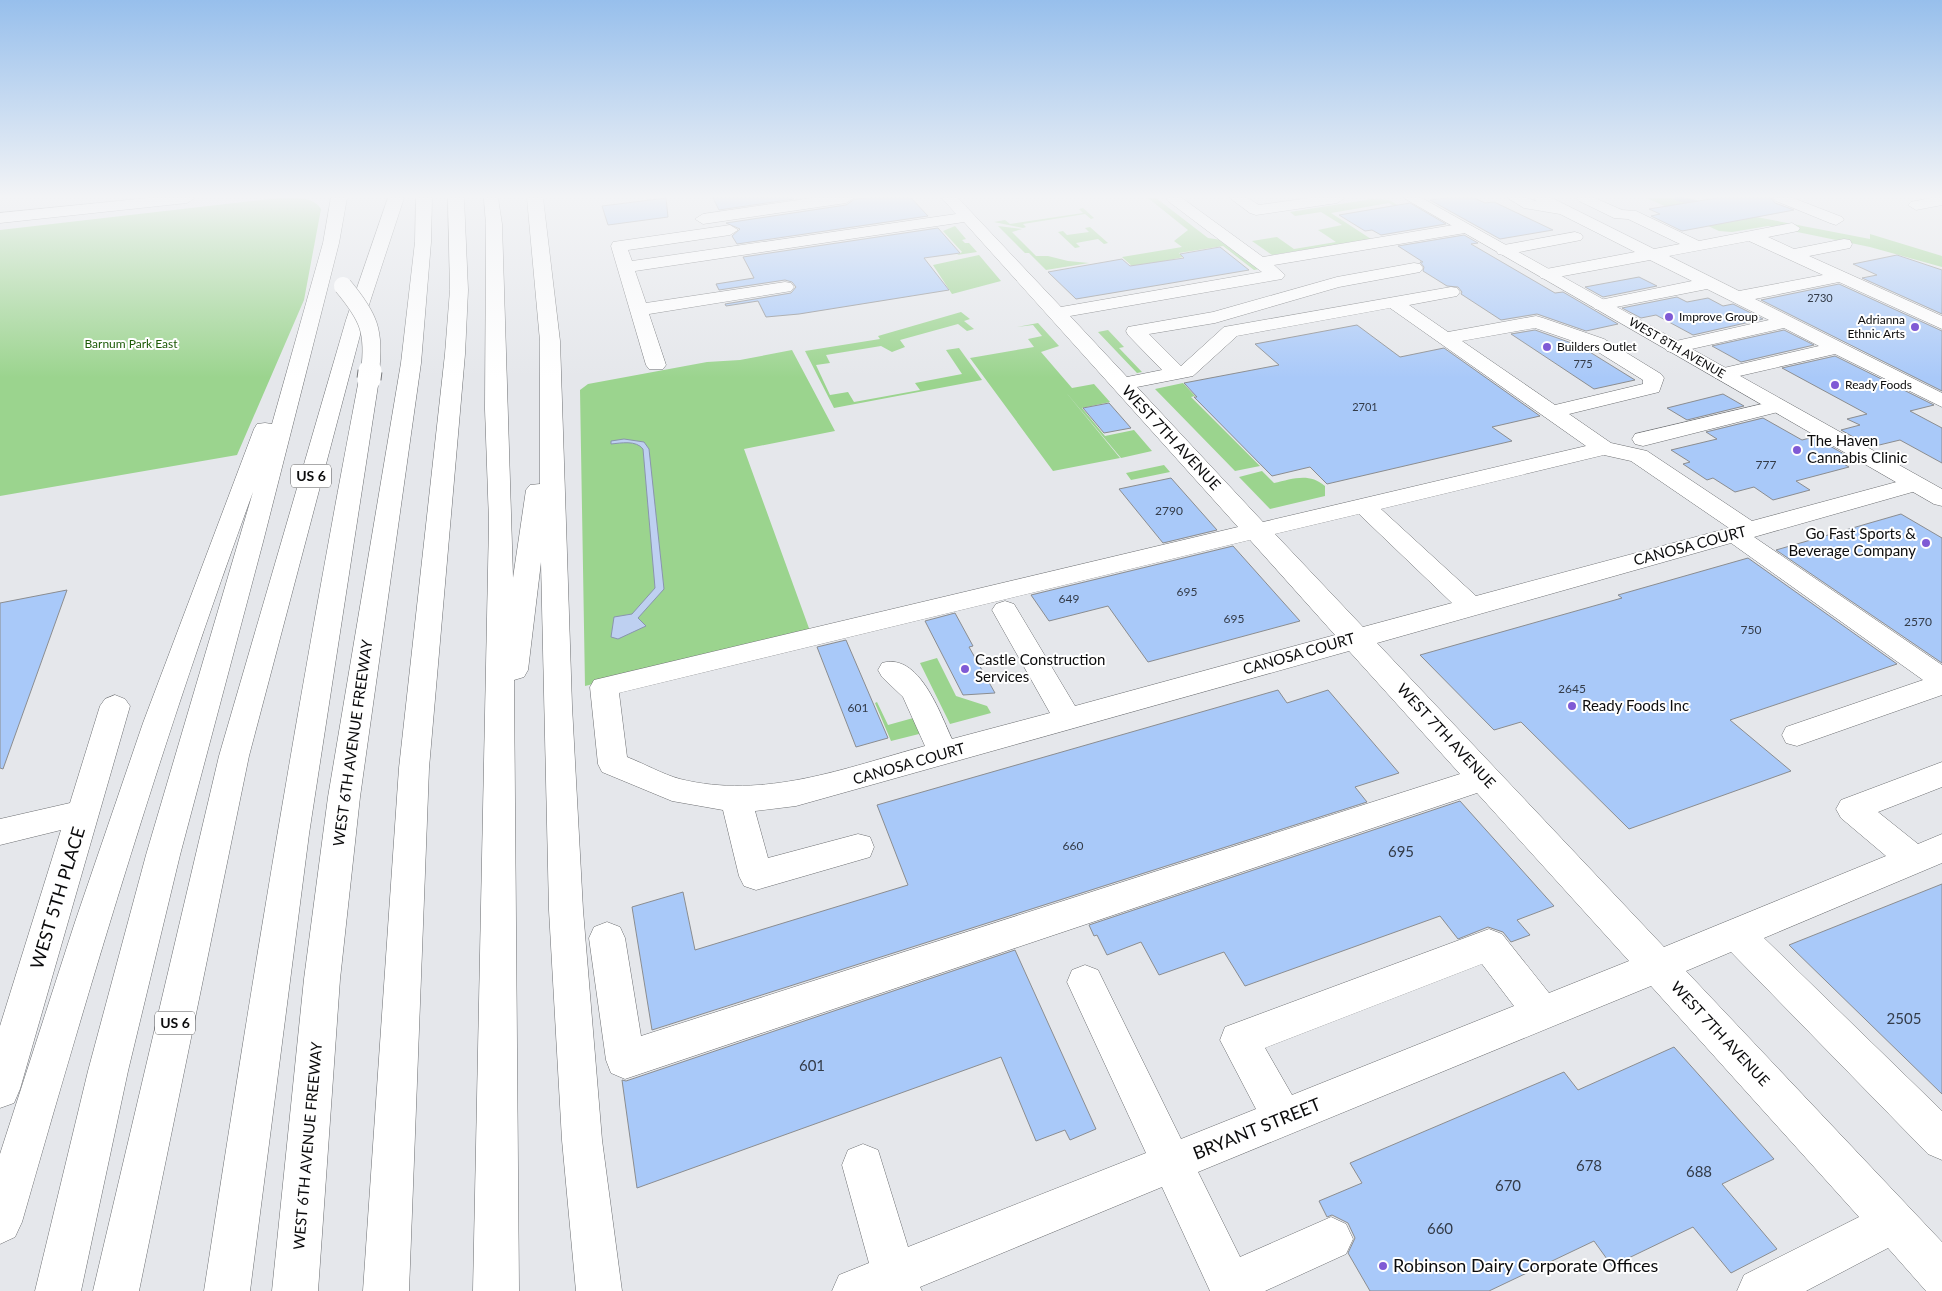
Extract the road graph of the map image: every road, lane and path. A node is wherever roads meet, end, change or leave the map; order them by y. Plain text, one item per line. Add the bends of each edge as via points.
1 (327, 258) edge
2 (333, 258) edge
3 (376, 258) edge
4 (421, 258) edge
5 (458, 258) edge
6 (494, 258) edge
7 (541, 258) edge
8 (623, 258) edge
9 (687, 258) edge
10 (1005, 258) edge
11 (1254, 258) edge
12 (1284, 258) edge
13 (1519, 258) edge
14 (1574, 258) edge
15 (1632, 258) edge
16 (1662, 258) edge
17 (1800, 258) edge
18 (1260, 263) junction
19 (1587, 267) junction
20 (626, 268) junction
21 (1414, 268) dead end
22 (1547, 274) junction
23 (1840, 277) junction
24 (1605, 282) dead end
25 (1710, 283) junction
26 (785, 287) dead end
27 (1451, 292) dead end
28 (1738, 297) junction
29 (1393, 302) junction
30 (1601, 305) junction
31 (1528, 306) dead end
32 (312, 308) junction
33 (639, 310) junction
34 (1056, 314) junction
35 (1787, 322) junction
36 (1942, 324) edge
37 (1428, 326) junction
38 (1445, 338) junction
39 (1674, 347) junction
40 (1838, 348) junction
41 (656, 365) dead end
42 (1176, 374) junction
43 (1722, 374) junction
44 (1794, 376) dead end
45 (1122, 384) junction
46 (1746, 388) junction
47 (1942, 401) edge
48 (1779, 406) junction
49 (550, 407) junction
50 (1551, 412) junction
51 (1604, 448) junction
52 (1916, 484) junction
53 (1941, 498) edge
54 (1364, 506) junction
55 (1751, 530) junction
56 (1257, 531) junction
57 (1472, 607) junction
58 (1005, 610) dead end
59 (1356, 639) junction
60 (892, 670) dead end
61 (1942, 679) edge
62 (1942, 684) edge
63 (115, 706) dead end
64 (1068, 719) junction
65 (1797, 735) dead end
66 (944, 754) junction
67 (1942, 774) edge
68 (1485, 778) junction
69 (498, 785) junction
70 (736, 798) junction
71 (84, 812) junction
72 (0, 832) edge
73 (858, 847) dead end
74 (1928, 854) edge
75 (1736, 934) junction
76 (607, 938) dead end
77 (1658, 966) junction
78 (1085, 982) dead end
79 (1542, 1013) junction
80 (0, 1089) edge
81 (1283, 1118) junction
82 (1942, 1140) edge
83 (1172, 1163) junction
84 (864, 1165) dead end
85 (0, 1222) edge
86 (1894, 1222) junction
87 (1331, 1239) dead end
88 (1942, 1275) edge
89 (897, 1283) edge
90 (1232, 1287) edge
91 (1764, 1290) edge
92 (58, 1291) edge
93 (116, 1291) edge
94 (227, 1291) edge
95 (295, 1291) edge
96 (386, 1291) edge
97 (496, 1291) edge
98 (599, 1291) edge
99 (855, 1291) edge

1 - 32 main road
2 - 94 main road, bridge via 335,276 369,321 373,336 369,378 316,680 273,956
3 - 93 main road, US 6 via 347,347 234,756
4 - 95 main road, WEST 6TH AVENUE FREEWAY via 411,363 344,797 324,959
5 - 96 main road via 455,354 414,768
6 - 69 main road via 500,522
7 - 49 main road via 550,342
8 - 20 main road
9 - 20 main road
10 - 34 main road, WEST 7TH AVENUE
11 - 18 main road
12 - 18 main road
13 - 22 main road, WEST 8TH AVENUE
14 - 19 main road
15 - 19 main road
16 - 25 main road
17 - 23 main road
18 - 34 main road via 1276,275
19 - 22 main road
19 - 24 main road
20 - 33 main road
21 - 42 main road via 1337,282 1215,317 1135,332
22 - 30 main road, WEST 8TH AVENUE
23 - 28 main road
23 - 36 main road
25 - 28 main road
25 - 30 main road
26 - 33 main road
27 - 29 main road
28 - 35 main road
29 - 37 main road
29 - 42 main road via 1231,331 1186,372
30 - 39 main road, WEST 8TH AVENUE
31 - 37 main road
32 - 85 main road via 225,534 148,751
32 - 92 main road via 163,855 108,1071
33 - 41 main road
34 - 45 main road, WEST 7TH AVENUE
35 - 39 main road
35 - 40 main road
37 - 38 main road
38 - 50 main road
38 - 50 main road via 1536,322 1598,343 1654,378 1652,388
39 - 43 main road, WEST 8TH AVENUE
40 - 43 main road
40 - 47 main road
42 - 45 main road
43 - 46 main road, WEST 8TH AVENUE
44 - 46 main road
45 - 56 main road, WEST 7TH AVENUE
46 - 48 main road, WEST 8TH AVENUE
48 - 52 main road, WEST 8TH AVENUE
48 - 55 main road via 1643,439
49 - 69 main road
49 - 98 main road via 562,832 582,1140
50 - 51 main road
51 - 54 main road
51 - 55 main road via 1639,456
52 - 53 main road, WEST 8TH AVENUE
52 - 55 main road, CANOSA COURT
54 - 56 main road
54 - 57 main road
55 - 57 main road, CANOSA COURT
55 - 61 main road
56 - 59 main road, WEST 7TH AVENUE
56 - 70 main road, CANOSA COURT via 604,688 613,764 680,791
57 - 59 main road, CANOSA COURT
58 - 64 main road
59 - 64 main road, CANOSA COURT
59 - 68 main road, WEST 7TH AVENUE
60 - 66 main road via 915,691
62 - 65 main road
63 - 71 main road, WEST 5TH PLACE
64 - 66 main road, CANOSA COURT
66 - 70 main road, CANOSA COURT via 796,794
67 - 74 main road via 1852,809
68 - 76 main road via 625,1060
68 - 77 main road, WEST 7TH AVENUE
69 - 97 main road
70 - 73 main road via 756,876
71 - 72 main road
71 - 80 main road, WEST 5TH PLACE
74 - 75 main road, BRYANT STREET
75 - 77 main road, BRYANT STREET
75 - 82 main road
77 - 79 main road, BRYANT STREET
77 - 86 main road, WEST 7TH AVENUE
78 - 83 main road
79 - 81 main road, BRYANT STREET
79 - 81 main road via 1489,946 1239,1040
81 - 83 main road, BRYANT STREET
83 - 89 main road, BRYANT STREET
83 - 90 main road
84 - 89 main road
86 - 88 main road, WEST 7TH AVENUE
86 - 91 main road
87 - 90 main road
89 - 99 main road, BRYANT STREET

